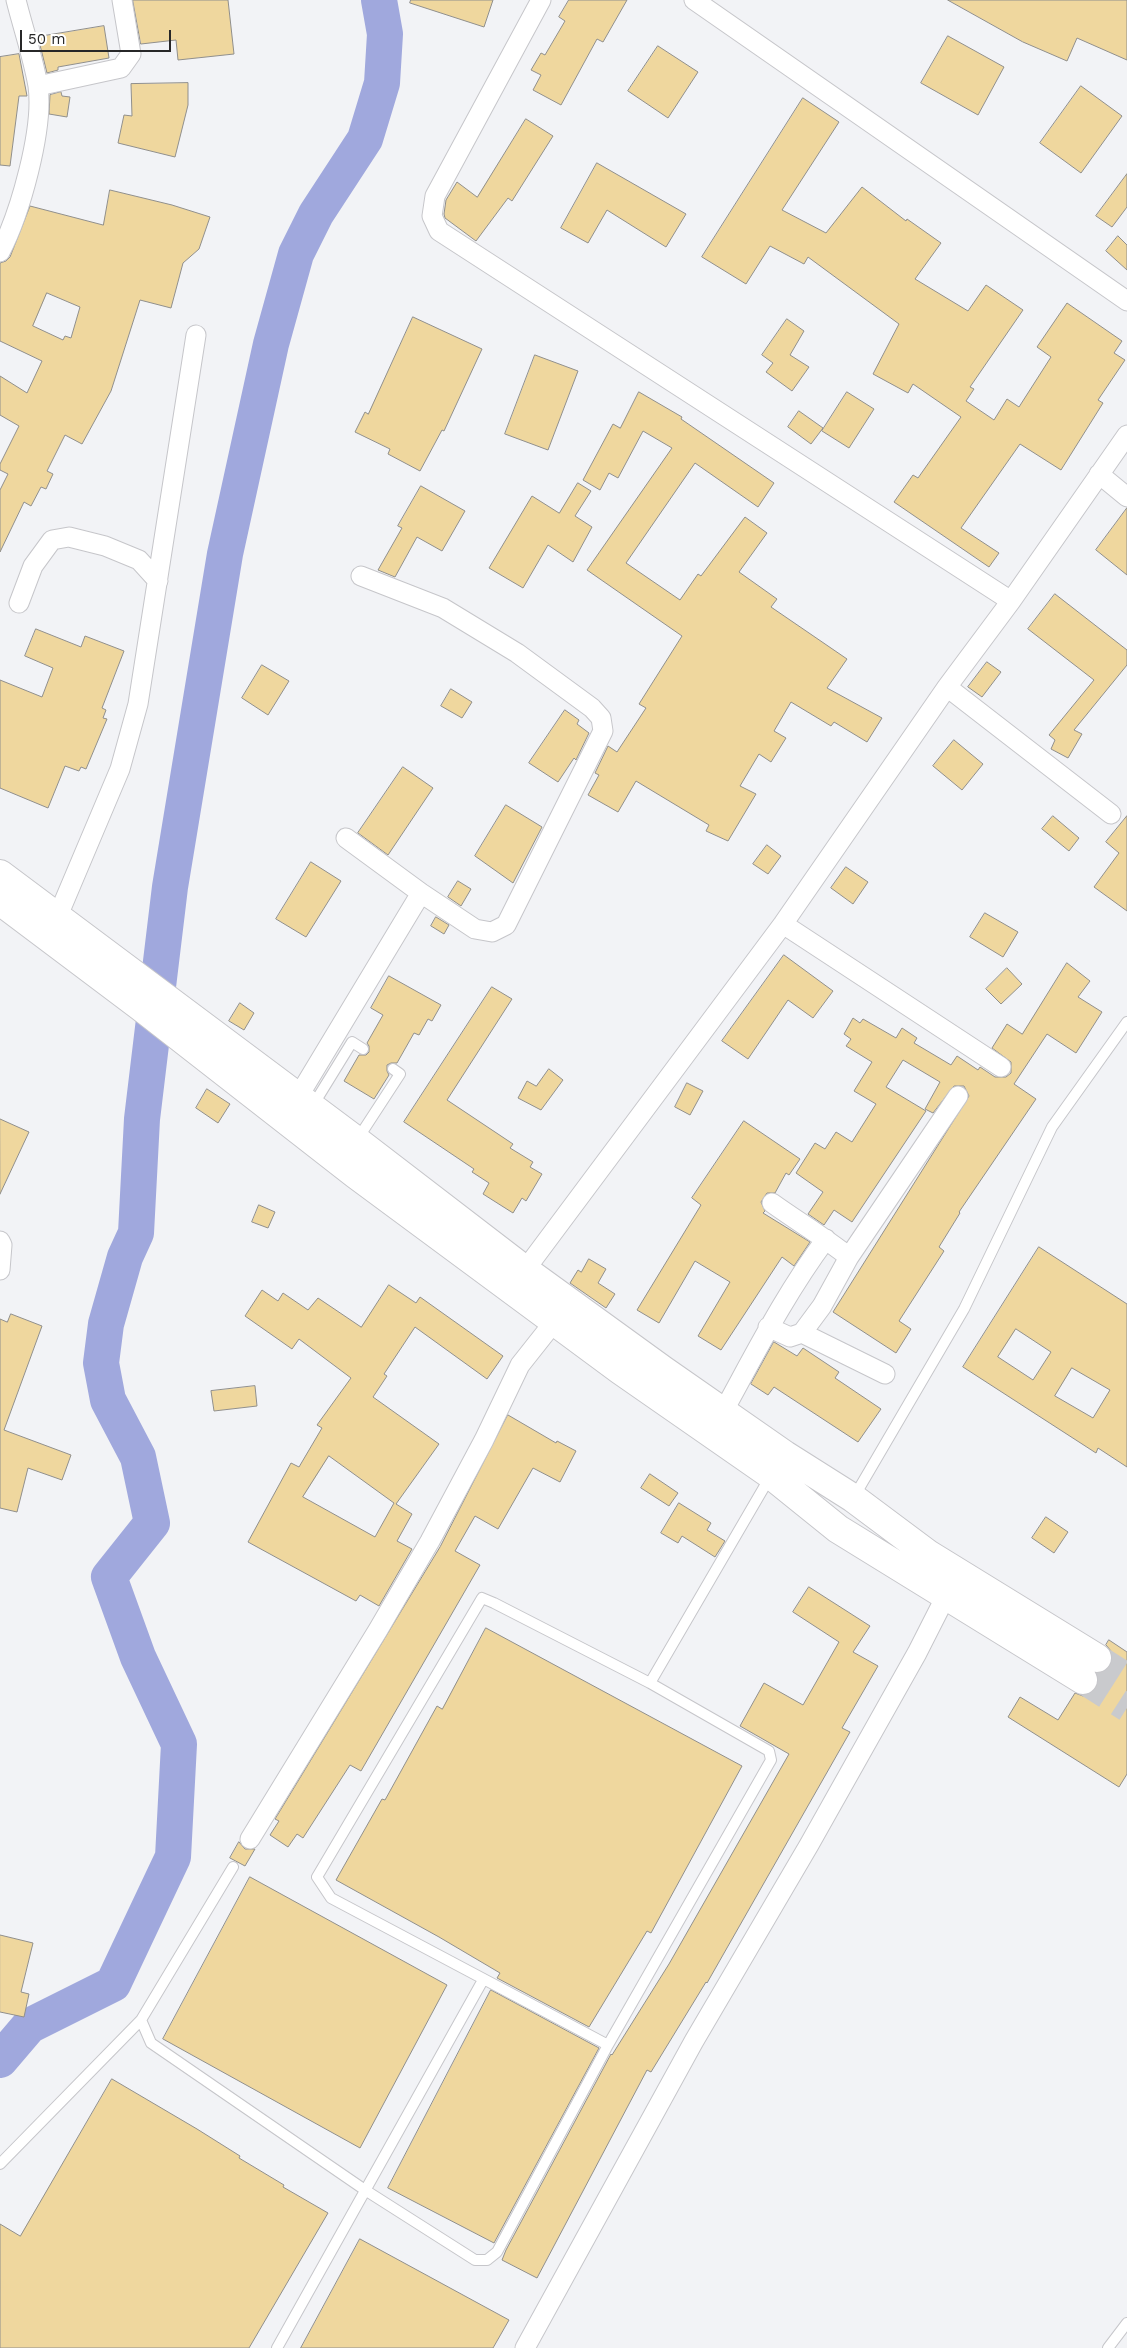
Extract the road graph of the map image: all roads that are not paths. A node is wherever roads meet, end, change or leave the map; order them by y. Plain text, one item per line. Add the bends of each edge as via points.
1 (16, 0) edge
2 (122, 0) edge
3 (541, 0) edge
4 (694, 0) edge
5 (38, 86) junction
6 (0, 252) edge
7 (1127, 301) edge
8 (196, 335) dead end
9 (1127, 435) edge
10 (1099, 474) junction
11 (1127, 497) edge
12 (361, 576) dead end
13 (158, 581) junction
14 (1010, 601) junction
15 (19, 603) dead end
16 (947, 687) junction
17 (1111, 814) dead end
18 (346, 838) dead end
19 (0, 874) edge
20 (421, 893) junction
21 (0, 902) edge
22 (57, 918) junction
23 (783, 924) junction
24 (146, 997) junction
25 (176, 1020) junction
26 (1127, 1022) edge
27 (363, 1049) dead end
28 (1001, 1067) dead end
29 (393, 1069) dead end
30 (958, 1096) dead end
31 (305, 1102) junction
32 (357, 1141) junction
33 (772, 1202) dead end
34 (826, 1239) junction
35 (0, 1241) edge
36 (849, 1257) junction
37 (0, 1270) edge
38 (525, 1270) junction
39 (554, 1322) junction
40 (768, 1327) junction
41 (802, 1332) junction
42 (885, 1374) dead end
43 (723, 1412) junction
44 (778, 1465) junction
45 (853, 1498) junction
46 (953, 1584) junction
47 (1090, 1669) tunnel mouth
48 (650, 1683) junction
49 (250, 1839) dead end
50 (233, 1867) dead end
51 (483, 1980) junction
52 (141, 2020) junction
53 (608, 2045) junction
54 (0, 2164) edge
55 (365, 2190) junction
56 (1127, 2323) edge
57 (278, 2348) edge
58 (525, 2348) edge
59 (1108, 2348) edge

1 - 5 street
2 - 5 street via 131,54 121,68
3 - 14 street via 435,196 432,216 439,231
4 - 7 street
5 - 6 street via 37,129 24,186
8 - 13 street
9 - 10 street
10 - 11 street
10 - 14 street
12 - 20 street via 443,608 555,679 601,718 603,731 506,925 492,932 475,929
13 - 15 street via 139,560 105,546 69,537 52,540 33,566
13 - 22 street via 138,704 120,769
14 - 16 street
16 - 17 street
16 - 23 street
18 - 20 street
19 - 22 main road
20 - 31 street
21 - 24 main road
22 - 24 main road
23 - 28 street
23 - 38 street
24 - 25 main road
25 - 31 main road
25 - 39 main road via 363,1179
26 - 45 lane via 1052,1127 964,1309
27 - 31 lane via 352,1042
29 - 32 lane via 400,1074
30 - 36 street
31 - 32 main road
32 - 38 main road
33 - 34 street
34 - 36 street
34 - 40 street
35 - 37 street
36 - 41 street via 822,1306
38 - 43 main road
39 - 44 main road via 698,1425
39 - 49 street via 520,1365 430,1541
40 - 41 street via 790,1337
40 - 43 street
41 - 42 street
43 - 44 main road
44 - 45 main road
44 - 46 main road via 838,1529
44 - 48 lane
45 - 46 main road via 928,1554
46 - 47 main road
46 - 58 street via 809,1845 680,2066
48 - 51 lane via 482,1598 317,1877 331,1898
48 - 53 lane via 769,1751 772,1760
50 - 52 lane
51 - 53 lane
51 - 55 lane
52 - 54 lane
52 - 55 lane via 151,2044
53 - 55 lane via 496,2252 487,2260 475,2260
55 - 57 lane
56 - 59 lane

